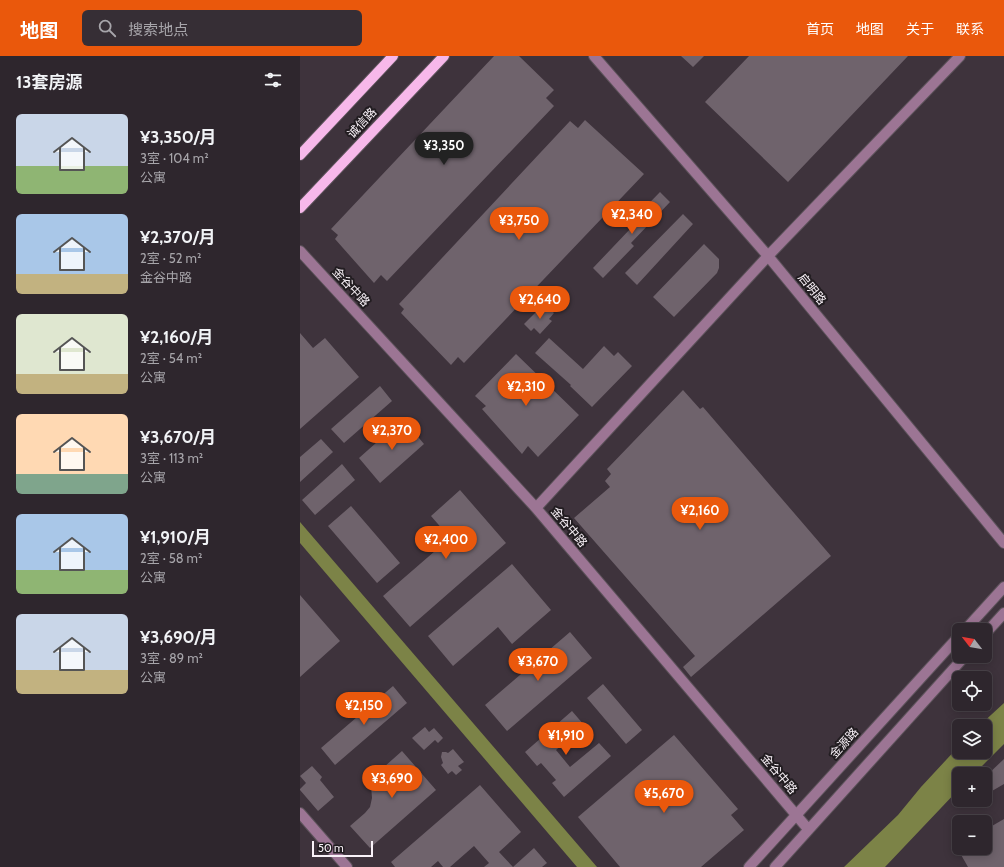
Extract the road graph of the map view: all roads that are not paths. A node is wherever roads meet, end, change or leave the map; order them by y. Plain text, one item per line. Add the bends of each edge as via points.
1 (393, 56) edge
2 (444, 56) edge
3 (594, 56) edge
4 (960, 56) edge
5 (300, 155) edge
6 (300, 208) edge
7 (300, 251) edge
8 (768, 256) junction
9 (536, 508) junction
10 (1004, 542) edge
11 (1004, 587) edge
12 (1004, 612) edge
13 (971, 623) edge
14 (992, 626) edge
15 (952, 644) edge
16 (959, 663) edge
17 (300, 813) edge
18 (796, 815) junction
19 (808, 829) junction
20 (347, 867) edge
21 (749, 867) edge
22 (775, 867) edge

1 - 5 main road, 诚信路
2 - 6 main road, 诚信路
3 - 8 street, 启明路
4 - 8 street
7 - 9 street, 金谷中路
8 - 9 street
8 - 10 street, 启明路
9 - 18 street, 金谷中路
11 - 13 street
12 - 14 street
15 - 18 street, 金源路
16 - 19 street
17 - 20 street
18 - 19 street, 金谷中路
18 - 21 street, 金源路
19 - 22 street

